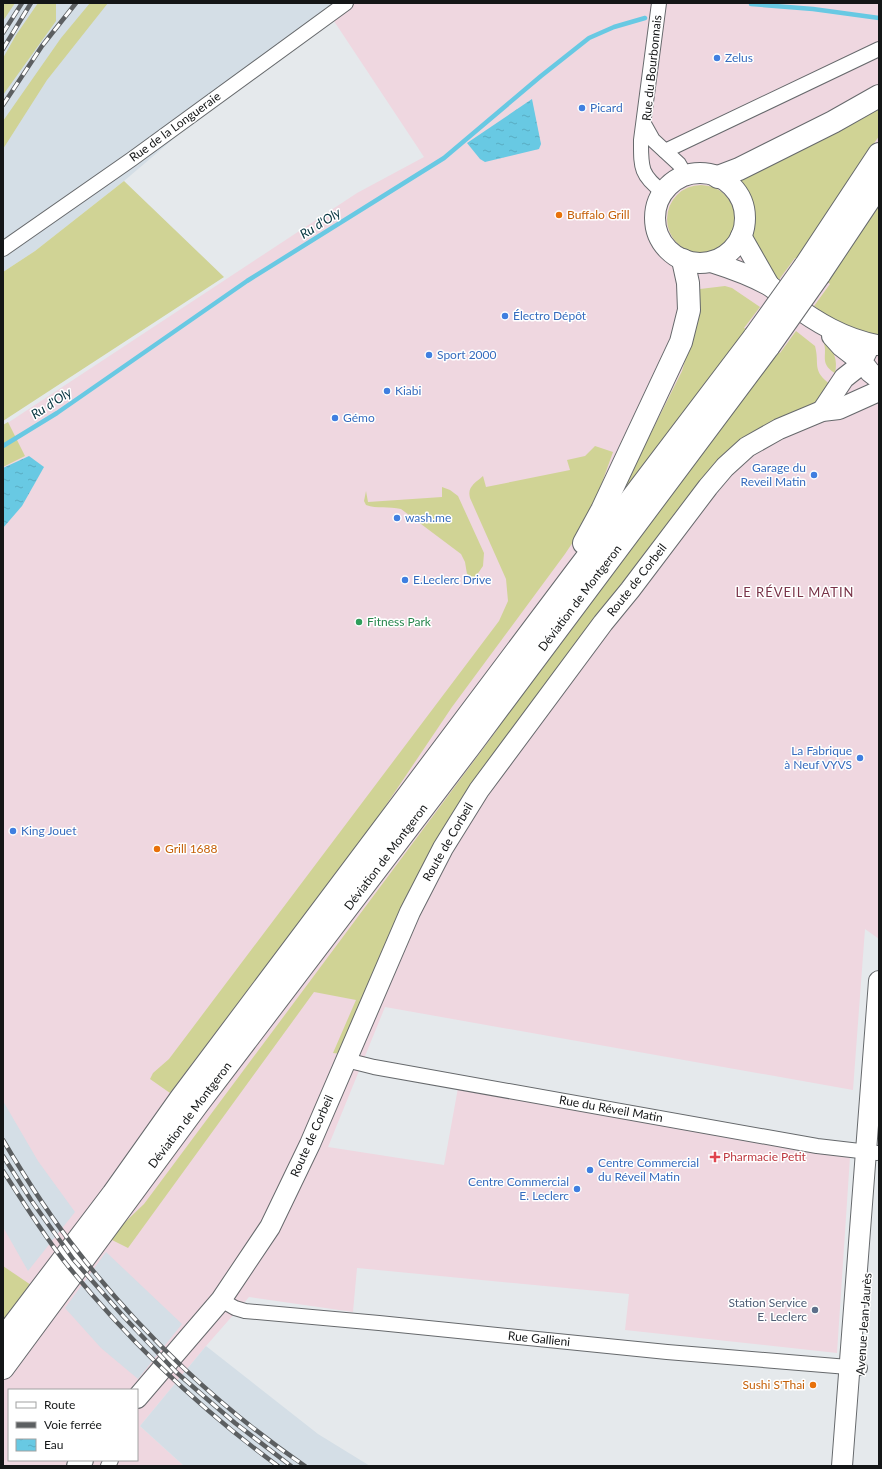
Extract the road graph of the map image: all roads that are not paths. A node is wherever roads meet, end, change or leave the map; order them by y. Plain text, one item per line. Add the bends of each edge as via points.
1 (346, 3) edge
2 (659, 3) edge
3 (879, 49) edge
4 (879, 96) edge
5 (644, 124) junction
6 (665, 151) junction
7 (879, 154) edge
8 (686, 176) junction
9 (718, 178) junction
10 (879, 185) edge
11 (663, 192) junction
12 (741, 236) junction
13 (3, 249) edge
14 (683, 260) junction
15 (711, 262) junction
16 (812, 270) junction
17 (769, 285) junction
18 (818, 322) junction
19 (762, 341) junction
20 (878, 345) edge
21 (842, 346) junction
22 (863, 363) junction
23 (844, 378) junction
24 (879, 379) edge
25 (879, 392) edge
26 (822, 411) junction
27 (553, 603) junction
28 (879, 981) edge
29 (346, 1060) junction
30 (879, 1134) edge
31 (872, 1153) junction
32 (222, 1300) junction
33 (3, 1339) edge
34 (3, 1368) edge
35 (855, 1368) junction
36 (138, 1397) edge
37 (842, 1466) edge
38 (854, 1466) edge

1 - 13 street, Rue de la Longueraie via 132,159
2 - 5 street, Rue du Bourbonnais
3 - 6 street
4 - 9 main road via 833,122
5 - 6 street, Rue du Bourbonnais
5 - 11 street via 641,140 644,175
6 - 8 street, Rue du Bourbonnais via 679,164
7 - 16 main road
8 - 9 main road via 708,174
8 - 11 main road via 673,182
9 - 12 main road via 730,185 744,208
10 - 16 main road
11 - 14 main road via 655,213 658,236 664,246
12 - 15 main road via 729,252
12 - 17 main road
14 - 15 main road
14 - 27 main road via 688,283 689,310 682,342 602,510
15 - 17 main road
16 - 19 main road, bridge
17 - 18 main road
18 - 20 main road via 850,338
18 - 21 main road
19 - 27 main road, Déviation de Montgeron
19 - 34 main road, Déviation de Montgeron via 470,746 202,1098
20 - 22 main road via 866,352
21 - 22 main road
21 - 23 main road
22 - 23 main road
22 - 24 main road
23 - 26 main road
25 - 26 main road, Route de Corbeil via 839,409
26 - 29 main road, Route de Corbeil via 761,438 725,466 504,756 467,807 427,877
27 - 33 main road, Déviation de Montgeron
28 - 31 main road
29 - 31 street, Rue du Réveil Matin via 413,1074
29 - 32 main road, Route de Corbeil via 310,1144 270,1227
30 - 31 main road
31 - 35 main road
32 - 35 street, Rue Gallieni via 245,1311
32 - 36 main road, Route de Corbeil
35 - 37 main road
35 - 38 main road, Avenue Jean Jaurès

